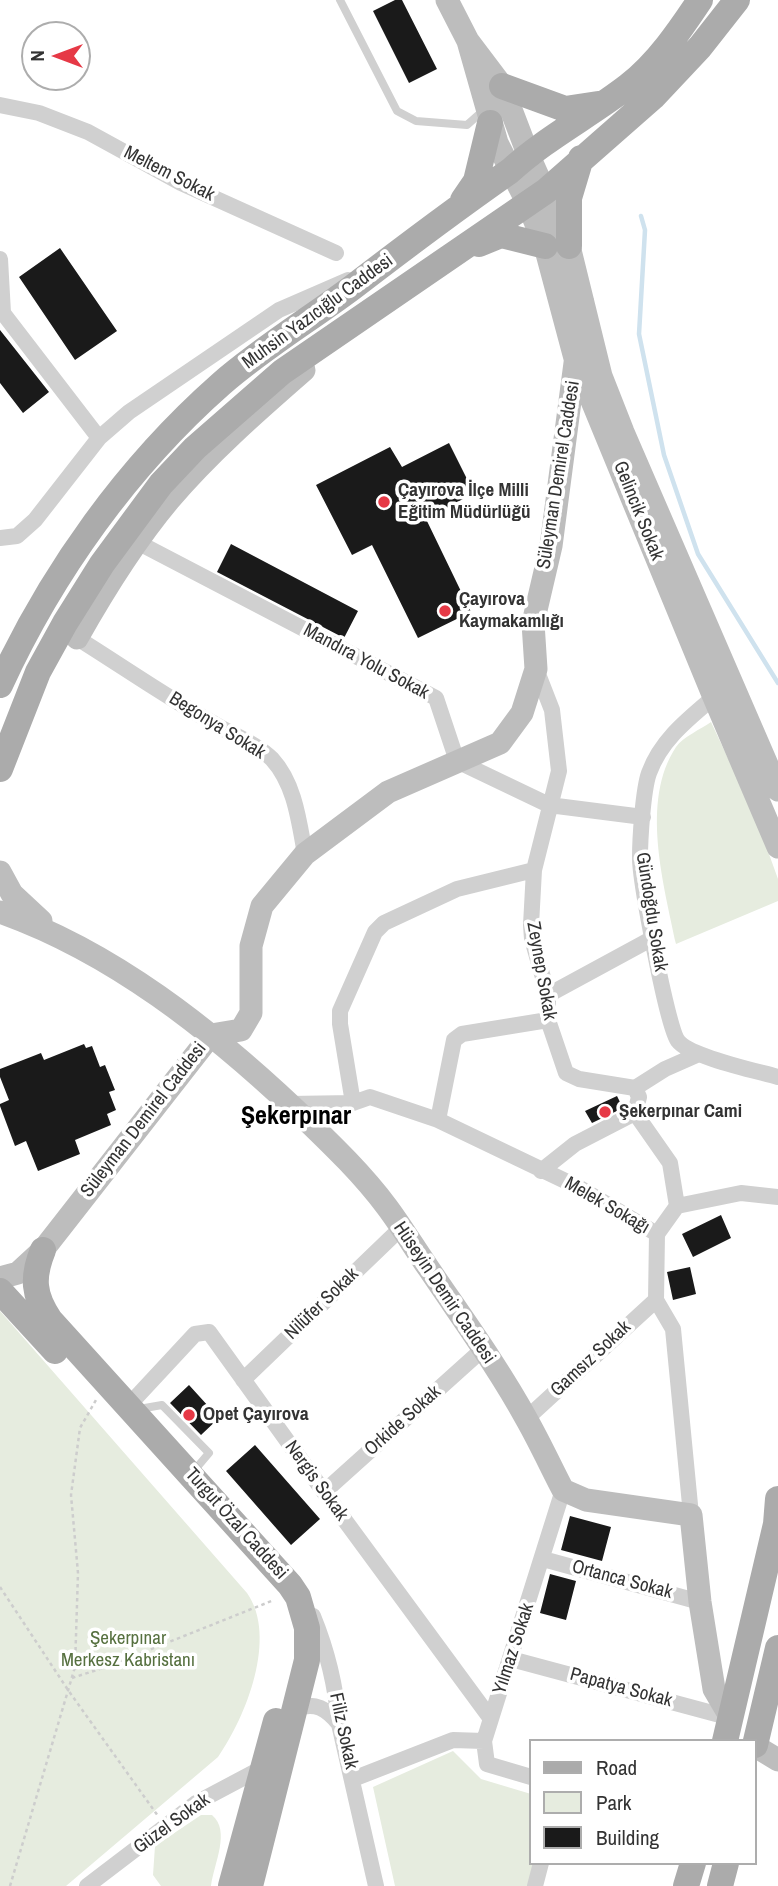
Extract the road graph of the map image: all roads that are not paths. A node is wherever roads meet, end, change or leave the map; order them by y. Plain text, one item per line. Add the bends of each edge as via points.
1 (340, 0) edge
2 (447, 0) edge
3 (737, 0) edge
4 (753, 0) edge
5 (697, 3) edge
6 (715, 29) junction
7 (468, 41) junction
8 (502, 86) junction
9 (603, 103) junction
10 (0, 105) edge
11 (481, 119) junction
12 (582, 157) junction
13 (519, 163) junction
14 (537, 196) junction
15 (458, 207) junction
16 (557, 246) junction
17 (336, 253) dead end
18 (454, 255) junction
19 (0, 259) edge
20 (379, 267) junction
21 (583, 302) junction
22 (374, 309) junction
23 (576, 362) junction
24 (99, 438) junction
25 (0, 538) edge
26 (137, 542) junction
27 (77, 638) joint
28 (536, 669) junction
29 (0, 685) edge
30 (714, 697) junction
31 (457, 761) junction
32 (0, 769) edge
33 (778, 790) edge
34 (549, 805) junction
35 (643, 817) junction
36 (778, 847) edge
37 (305, 854) junction
38 (534, 870) junction
39 (0, 872) edge
40 (0, 912) edge
41 (57, 935) junction
42 (653, 937) junction
43 (548, 995) junction
44 (177, 1011) junction
45 (548, 1020) junction
46 (211, 1035) junction
47 (699, 1054) junction
48 (186, 1067) junction
49 (778, 1077) edge
50 (635, 1088) junction
51 (354, 1103) junction
52 (289, 1104) junction
53 (635, 1113) junction
54 (438, 1120) junction
55 (541, 1171) junction
56 (778, 1197) edge
57 (677, 1206) junction
58 (401, 1228) junction
59 (657, 1234) junction
60 (43, 1250) junction
61 (0, 1278) edge
62 (0, 1291) edge
63 (656, 1300) junction
64 (483, 1349) junction
65 (243, 1380) junction
66 (131, 1408) junction
67 (526, 1419) junction
68 (563, 1490) junction
69 (324, 1492) junction
70 (778, 1499) edge
71 (691, 1515) junction
72 (543, 1559) junction
73 (284, 1592) junction
74 (700, 1602) junction
75 (778, 1648) edge
76 (511, 1659) junction
77 (296, 1709) junction
78 (491, 1719) junction
79 (339, 1724) junction
80 (728, 1729) edge
81 (757, 1739) edge
82 (484, 1741) junction
83 (757, 1747) edge
84 (778, 1760) edge
85 (262, 1768) junction
86 (530, 1777) edge
87 (353, 1779) junction
88 (540, 1865) edge
89 (692, 1865) edge
90 (725, 1865) edge
91 (87, 1886) edge
92 (231, 1886) edge
93 (250, 1886) edge
94 (376, 1886) edge
95 (535, 1886) edge
96 (686, 1886) edge
97 (720, 1886) edge

1 - 11 lane via 397,111 416,121
2 - 7 street
3 - 6 main road, Muhsin Yazıcığlu Caddesi
4 - 6 main road
5 - 9 main road, Muhsin Yazıcığlu Caddesi via 663,51 630,85
6 - 12 main road, Muhsin Yazıcığlu Caddesi via 653,97
7 - 8 street
7 - 11 street
8 - 9 main road via 565,109
8 - 13 street
9 - 13 main road, Muhsin Yazıcığlu Caddesi
10 - 17 street, Meltem Sokak via 39,113 88,132 181,183
11 - 13 street
11 - 15 main road via 476,181
12 - 14 main road, Muhsin Yazıcığlu Caddesi
12 - 16 main road
13 - 14 street, Gelincik Sokak
13 - 15 main road, Muhsin Yazıcığlu Caddesi
14 - 16 street, Gelincik Sokak
14 - 18 main road, Muhsin Yazıcığlu Caddesi
15 - 20 main road, Muhsin Yazıcığlu Caddesi
16 - 18 main road via 501,235
16 - 21 street, Gelincik Sokak
16 - 23 street, Gelincik Sokak
18 - 22 main road, Muhsin Yazıcığlu Caddesi
19 - 24 street via 3,313
20 - 24 street via 279,310 129,412
20 - 29 main road, Muhsin Yazıcığlu Caddesi via 220,385 146,459 51,588
21 - 23 street, Süleyman Demirel Caddesi
21 - 33 street, Gelincik Sokak via 601,376 623,432
22 - 26 street, Muhsin Yazıcığlu Caddesi via 200,466
22 - 32 main road, Muhsin Yazıcığlu Caddesi via 282,372 195,448 162,484 102,564 37,672
23 - 28 street, Süleyman Demirel Caddesi via 551,546 533,623
23 - 30 street, Gelincik Sokak
24 - 25 street via 35,520 17,536
26 - 27 street, Muhsin Yazıcığlu Caddesi
26 - 31 street, Mandıra Yolu Sokak via 436,698
27 - 37 street, Begonya Sokak via 271,759 286,779
28 - 31 street, Süleyman Demirel Caddesi via 522,713 500,743
28 - 34 street, Zeynep Sokak via 552,710 559,771
30 - 35 street, Gündoğdu Sokak via 672,733 648,774
30 - 36 street, Gelincik Sokak
31 - 34 street
31 - 37 street, Süleyman Demirel Caddesi via 388,793
34 - 35 street
34 - 38 street, Zeynep Sokak
35 - 42 street, Gündoğdu Sokak via 640,861
37 - 46 street, Süleyman Demirel Caddesi via 262,906 251,946 251,1013 241,1030
38 - 43 street, Zeynep Sokak via 532,939
38 - 51 street via 457,889 384,923 375,932 340,1011
39 - 41 street via 12,894
40 - 41 street, Hüseyin Demir Caddesi
41 - 44 street, Hüseyin Demir Caddesi
42 - 43 street
42 - 47 street, Gündoğdu Sokak via 678,1042
43 - 45 street, Zeynep Sokak
44 - 46 street, Hüseyin Demir Caddesi
44 - 48 street via 189,1023 195,1040
45 - 50 street, Zeynep Sokak via 566,1073
45 - 54 street via 463,1034 454,1040
46 - 48 street, Süleyman Demirel Caddesi
46 - 52 street, Hüseyin Demir Caddesi
47 - 49 street
47 - 50 street
48 - 60 street, Süleyman Demirel Caddesi
50 - 53 street via 639,1097
51 - 52 street, Melek Sokağı
51 - 54 street, Melek Sokağı via 370,1097
52 - 58 street, Hüseyin Demir Caddesi via 363,1179
53 - 55 street via 575,1144
53 - 57 street via 670,1163
54 - 55 street, Melek Sokağı
55 - 59 street, Melek Sokağı via 580,1188
56 - 57 street via 741,1194
57 - 59 street
58 - 64 street, Hüseyin Demir Caddesi
58 - 65 street, Nilüfer Sokak
59 - 63 street, Melek Sokağı
60 - 61 street, Süleyman Demirel Caddesi via 18,1273
60 - 66 main road, Turgut Özal Caddesi via 34,1286 42,1309
62 - 73 main road, Turgut Özal Caddesi
63 - 67 street, Gamsız Sokak
63 - 71 street via 673,1329
64 - 67 street, Hüseyin Demir Caddesi
64 - 69 street, Orkide Sokak
65 - 66 street, Nergis Sokak via 209,1332 195,1334
65 - 69 street, Nergis Sokak
66 - 73 main road, Turgut Özal Caddesi
67 - 68 street, Hüseyin Demir Caddesi
68 - 71 street via 586,1500
68 - 72 street, Yılmaz Sokak
69 - 78 street, Nergis Sokak
70 - 80 main road
71 - 74 street
72 - 74 street, Ortanca Sokak
72 - 76 street, Yılmaz Sokak
73 - 77 main road, Turgut Özal Caddesi via 302,1611 308,1644
73 - 79 street, Filiz Sokak via 307,1604 321,1638
73 - 85 main road, Turgut Özal Caddesi via 291,1646
74 - 80 street via 714,1689
75 - 81 main road
76 - 78 street, Yılmaz Sokak
76 - 80 street, Papatya Sokak
77 - 79 street via 306,1705 328,1710
77 - 93 main road, Turgut Özal Caddesi
78 - 82 street, Yılmaz Sokak
79 - 87 street, Filiz Sokak
82 - 86 street via 487,1764
82 - 87 street via 453,1740
83 - 84 street
85 - 91 street, Güzel Sokak via 196,1803
85 - 92 main road, Turgut Özal Caddesi
87 - 94 street, Filiz Sokak
88 - 95 street
89 - 96 main road
90 - 97 main road

